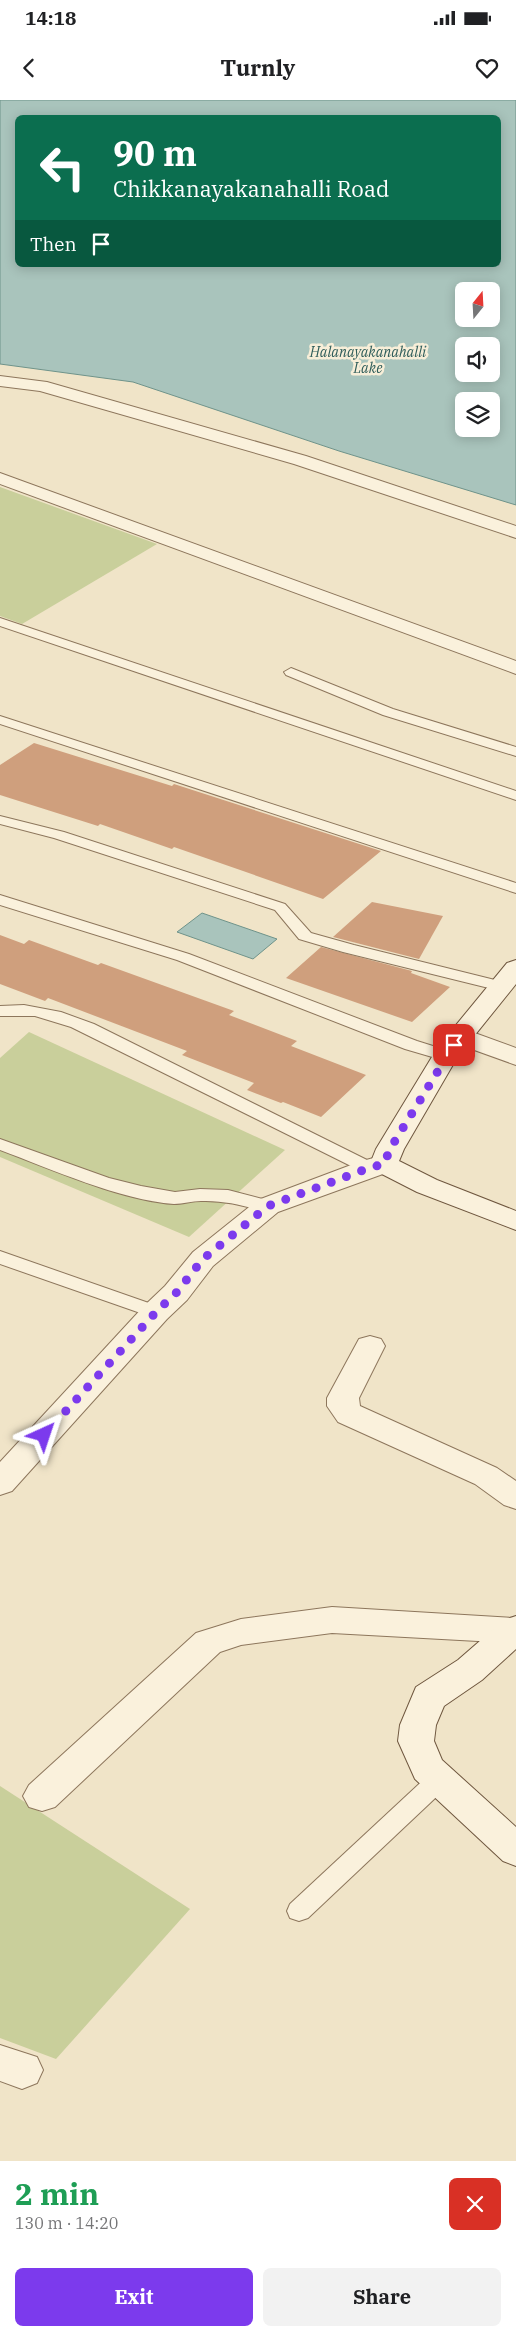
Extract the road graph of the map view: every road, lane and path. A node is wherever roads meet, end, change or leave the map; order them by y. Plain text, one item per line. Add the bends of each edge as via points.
1 (0, 381) edge
2 (0, 478) edge
3 (516, 532) edge
4 (0, 622) edge
5 (516, 668) edge
6 (291, 672) dead end
7 (0, 720) edge
8 (516, 752) edge
9 (516, 796) edge
10 (0, 820) edge
11 (516, 888) edge
12 (0, 900) edge
13 (509, 977) edge
14 (0, 1011) edge
15 (454, 1046) junction
16 (516, 1057) edge
17 (0, 1144) edge
18 (376, 1166) junction
19 (268, 1206) junction
20 (516, 1221) edge
21 (0, 1257) edge
22 (156, 1312) junction
23 (370, 1346) dead end
24 (6, 1466) edge
25 (516, 1497) edge
26 (514, 1630) edge
27 (440, 1779) junction
28 (42, 1796) dead end
29 (516, 1850) edge
30 (300, 1911) dead end

1 - 3 street via 40,386 300,460
2 - 5 street
4 - 9 lane
6 - 8 lane via 388,712
7 - 11 lane
10 - 13 lane via 59,835 280,906 305,936 350,949
12 - 15 lane via 183,957 411,1045
13 - 15 street
14 - 18 lane via 32,1009 55,1013
15 - 16 street
15 - 18 street
17 - 19 lane via 103,1182 141,1192 175,1198 228,1196
18 - 19 street
18 - 20 street
19 - 22 street via 203,1259
21 - 22 lane
22 - 24 street
23 - 25 street via 343,1398 343,1406 349,1414 486,1476
26 - 27 street via 470,1670 429,1697 418,1725 416,1741 428,1769
26 - 28 street via 332,1620 241,1632 208,1642
27 - 29 street
27 - 30 lane

